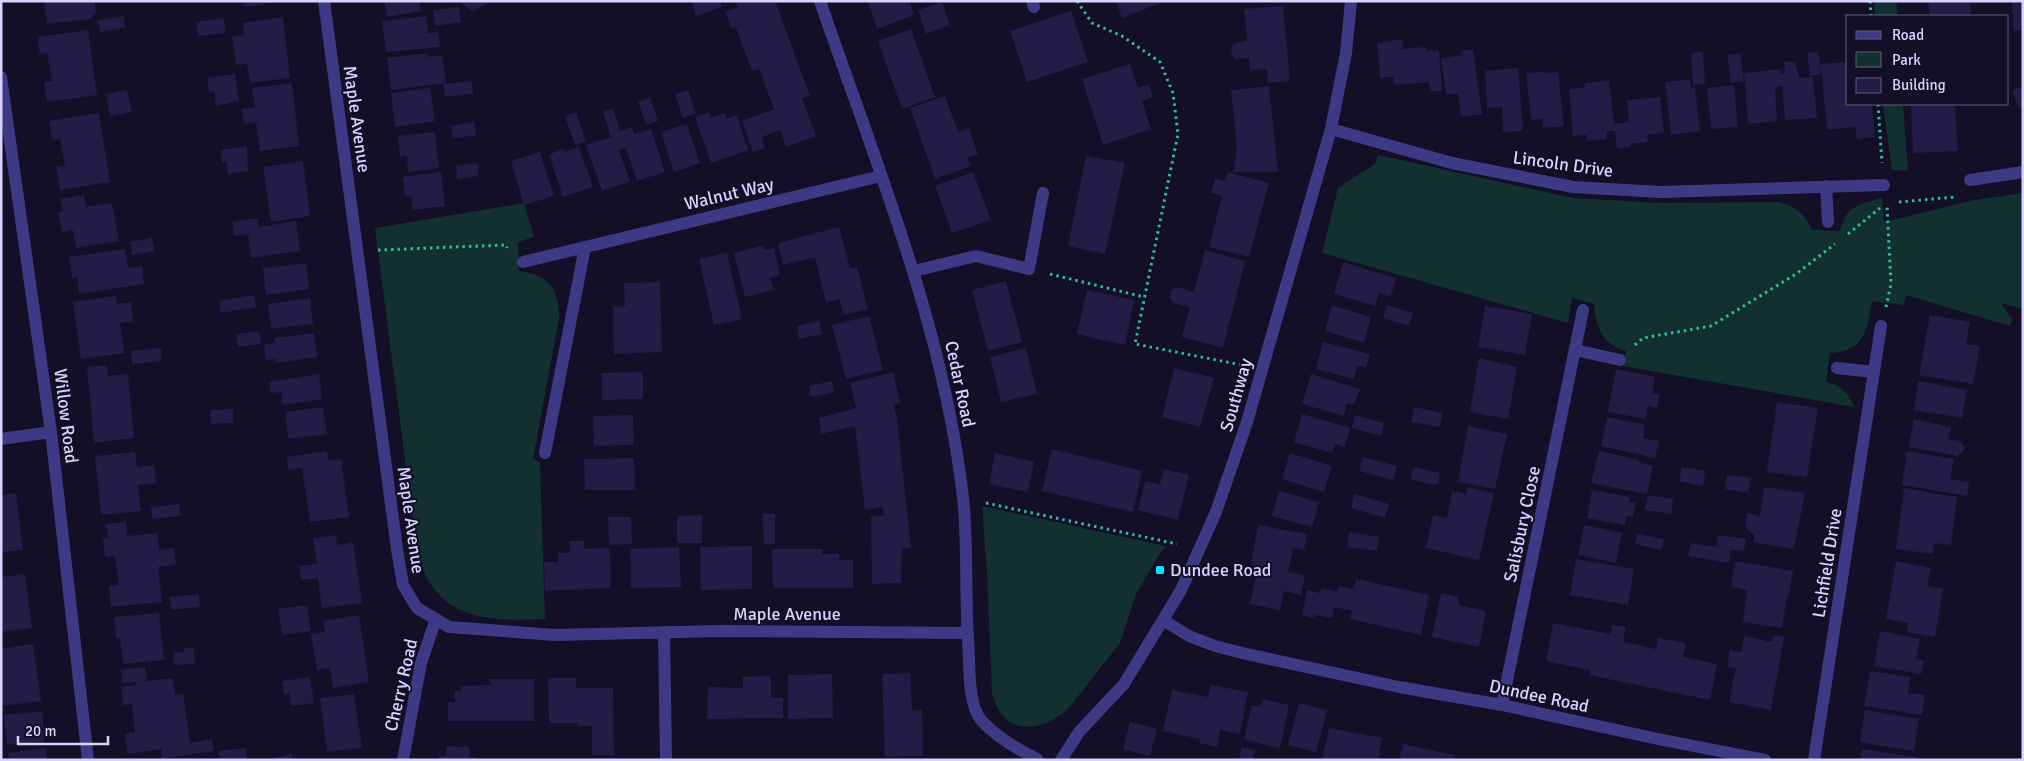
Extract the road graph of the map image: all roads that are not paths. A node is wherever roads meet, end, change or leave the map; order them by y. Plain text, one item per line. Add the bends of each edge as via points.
1 (324, 1) edge
2 (820, 1) edge
3 (1351, 1) edge
4 (1, 77) edge
5 (1331, 129) junction
6 (2023, 172) edge
7 (881, 176) junction
8 (1970, 180) road end
9 (1884, 185) road end
10 (1826, 186) junction
11 (1043, 193) dead end
12 (1828, 222) dead end
13 (585, 247) junction
14 (523, 262) road end
15 (914, 271) junction
16 (1582, 310) dead end
17 (1881, 326) road end
18 (1576, 350) junction
19 (1620, 360) road end
20 (1837, 368) dead end
21 (1874, 372) junction
22 (51, 432) junction
23 (1, 439) edge
24 (545, 453) dead end
25 (436, 619) junction
26 (1163, 620) junction
27 (664, 632) junction
28 (968, 633) junction
29 (1502, 705) junction
30 (1037, 759) edge
31 (88, 760) edge
32 (403, 760) edge
33 (666, 760) edge
34 (1061, 760) edge
35 (1765, 760) edge
36 (1814, 760) edge

1 - 25 street, Maple Avenue via 402,585 417,608
2 - 7 street, Cedar Road
3 - 5 street, Southway via 1346,53
4 - 22 street, Willow Road
5 - 10 street, Lincoln Drive via 1452,163 1573,187 1662,192
5 - 26 street, Southway via 1230,475 1181,590
6 - 8 street
7 - 13 street, Walnut Way
7 - 15 street, Cedar Road
9 - 10 street, Lincoln Drive
10 - 12 street
11 - 15 street via 1029,269 976,256
13 - 14 street, Walnut Way
13 - 24 street
15 - 28 street, Cedar Road via 946,397 963,498
16 - 18 street, Salisbury Close
17 - 21 street, Lichfield Drive
18 - 19 street
18 - 29 street, Salisbury Close
20 - 21 street
21 - 36 street, Lichfield Drive
22 - 23 street
22 - 31 street, Willow Road
25 - 27 street, Maple Avenue via 449,627 554,635
25 - 32 street, Cherry Road via 421,663
26 - 29 street, Dundee Road via 1189,636 1215,646 1399,688
26 - 34 street, Southway via 1124,684 1080,732
27 - 28 street, Maple Avenue
27 - 33 street
28 - 30 street, Cedar Road via 972,694 980,719 1010,746
29 - 35 street, Dundee Road

